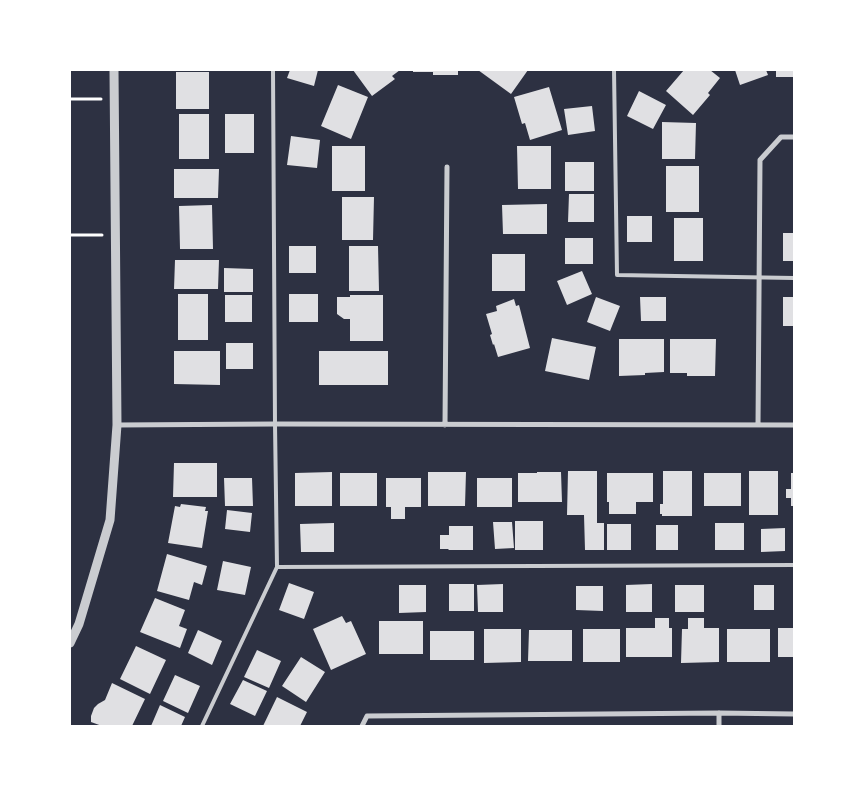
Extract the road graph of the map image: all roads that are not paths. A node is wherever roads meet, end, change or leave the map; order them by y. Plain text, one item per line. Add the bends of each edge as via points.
1 (114, 70) edge
2 (273, 70) edge
3 (614, 70) edge
4 (794, 137) edge
5 (447, 167) dead end
6 (760, 278) junction
7 (794, 278) edge
8 (275, 424) junction
9 (444, 425) junction
10 (758, 425) junction
11 (794, 425) edge
12 (117, 426) junction
13 (794, 565) edge
14 (277, 567) junction
15 (70, 643) edge
16 (719, 713) junction
17 (794, 714) edge
18 (202, 726) edge
19 (362, 726) edge
20 (719, 726) edge

1 - 12 street
2 - 8 lane
3 - 6 lane via 617,275
4 - 6 street via 781,137 760,160
5 - 9 street
6 - 7 lane
6 - 10 street
8 - 9 street
8 - 12 street
8 - 14 lane
9 - 10 street
10 - 11 street
12 - 15 street via 110,520 79,624
13 - 14 lane
14 - 18 lane
16 - 17 street
16 - 19 street via 367,716
16 - 20 street

